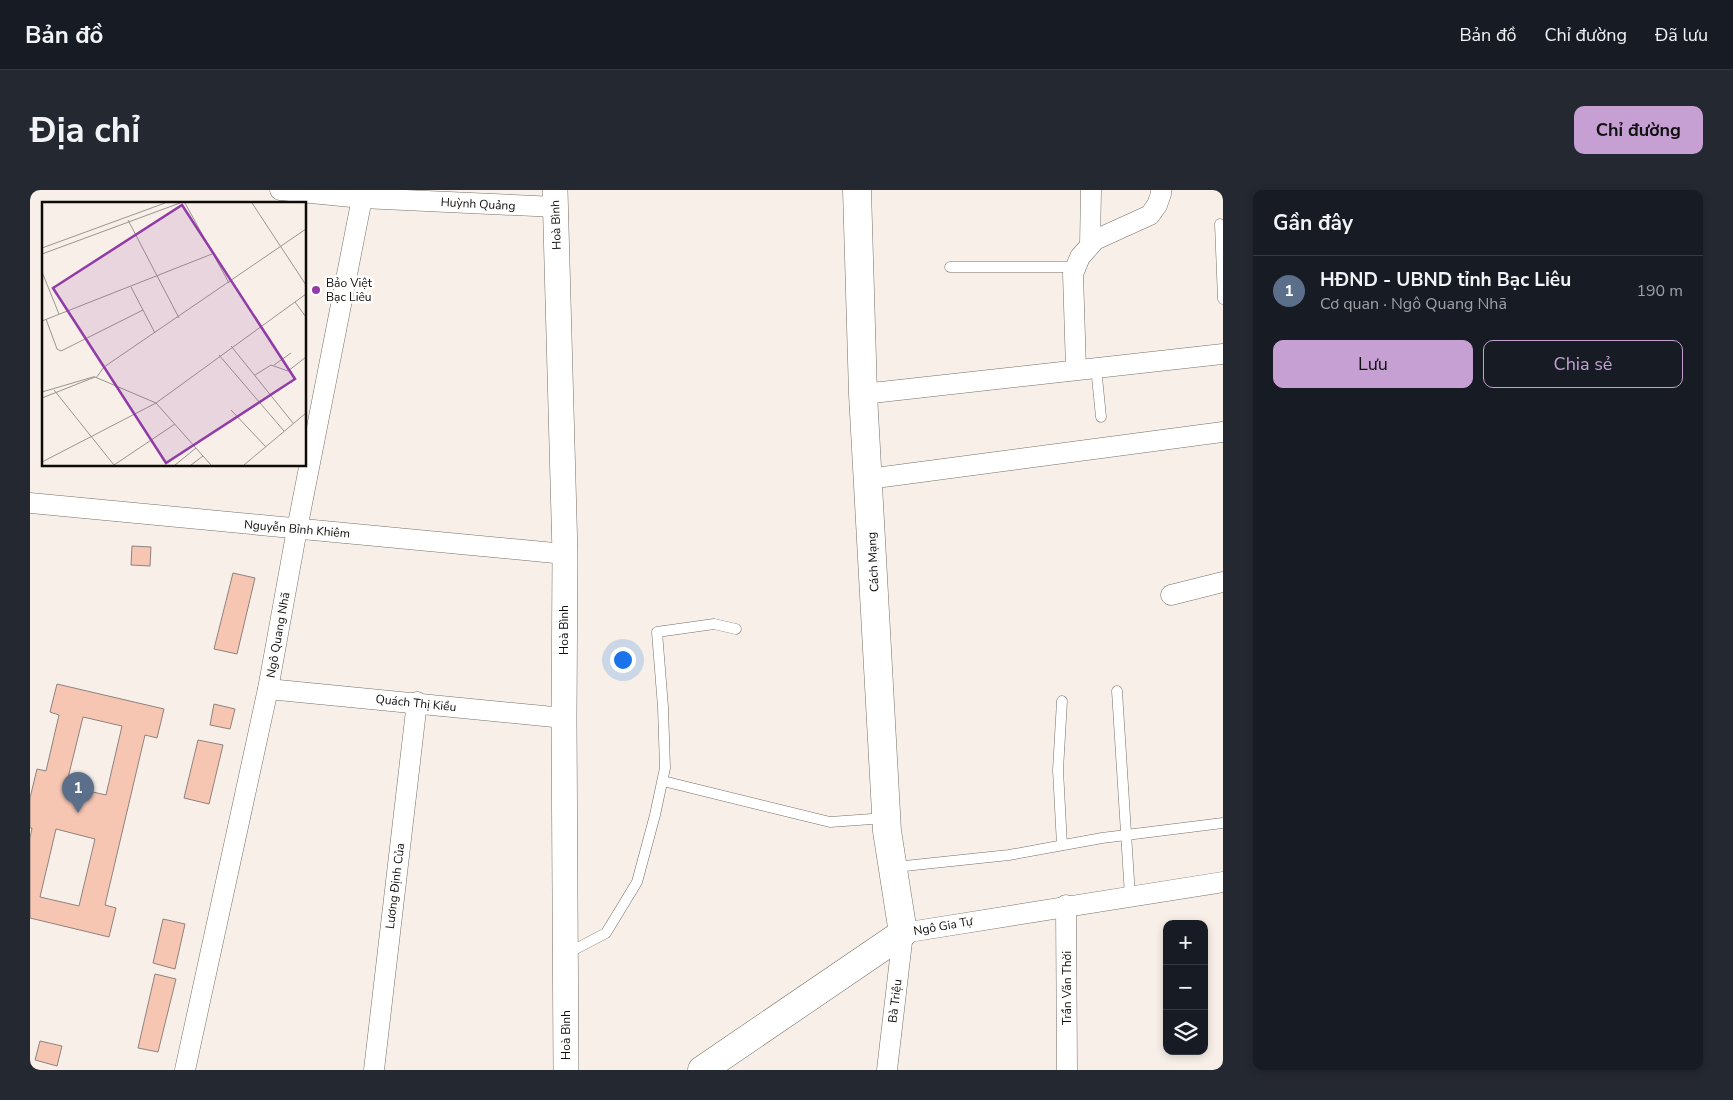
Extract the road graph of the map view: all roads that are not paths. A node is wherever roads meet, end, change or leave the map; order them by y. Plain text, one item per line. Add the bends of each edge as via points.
1 (280, 190) edge
2 (857, 190) edge
3 (1091, 190) edge
4 (1161, 190) edge
5 (362, 198) junction
6 (556, 199) edge
7 (1220, 224) dead end
8 (1090, 246) junction
9 (950, 267) dead end
10 (1076, 267) junction
11 (1223, 299) edge
12 (1223, 354) edge
13 (1096, 367) junction
14 (1076, 369) junction
15 (863, 394) junction
16 (1101, 417) dead end
17 (1223, 432) edge
18 (868, 479) junction
19 (30, 503) edge
20 (297, 529) junction
21 (565, 554) junction
22 (1223, 582) edge
23 (1171, 595) dead end
24 (736, 629) dead end
25 (268, 689) junction
26 (1117, 691) dead end
27 (1062, 701) dead end
28 (417, 702) junction
29 (564, 718) junction
30 (663, 781) junction
31 (887, 818) junction
32 (1223, 824) edge
33 (1126, 835) junction
34 (1062, 845) junction
35 (893, 868) junction
36 (1223, 882) edge
37 (1130, 896) junction
38 (1066, 906) junction
39 (903, 933) junction
40 (565, 954) junction
41 (185, 1070) edge
42 (374, 1070) edge
43 (566, 1070) edge
44 (702, 1070) edge
45 (887, 1070) edge
46 (1067, 1070) edge

1 - 5 street, Huỳnh Quảng
2 - 15 main road, Cách Mạng
3 - 8 street
4 - 8 street via 1150,215 1095,240
5 - 6 street, Huỳnh Quảng
5 - 20 street, Ngô Quang Nhã
6 - 21 street, Hoà Bình
7 - 11 lane
8 - 10 street
9 - 10 lane
10 - 14 street via 1073,274
12 - 13 street
13 - 14 street
13 - 16 lane
14 - 15 street
15 - 18 main road, Cách Mạng
17 - 18 street
18 - 31 main road, Cách Mạng
19 - 20 street, Nguyễn Bỉnh Khiêm
20 - 21 street, Nguyễn Bỉnh Khiêm
20 - 25 street, Ngô Quang Nhã
21 - 29 street, Hoà Bình
22 - 23 street
24 - 30 lane via 714,624 657,632 664,707
25 - 28 street, Quách Thị Kiều
25 - 41 street, Ngô Quang Nhã
26 - 33 lane
27 - 34 lane via 1058,770
28 - 29 street, Quách Thị Kiều
28 - 42 street, Lương Định Của
29 - 40 street, Hoà Bình
30 - 31 lane via 830,822
30 - 40 lane via 637,882 606,933
31 - 35 main road, Cách Mạng
32 - 33 lane
33 - 34 lane
33 - 37 lane
34 - 35 lane via 1009,855
35 - 39 main road, Cách Mạng
36 - 37 street, Ngô Gia Tự
37 - 38 street, Ngô Gia Tự
38 - 39 street, Ngô Gia Tự
38 - 46 street, Trần Văn Thời
39 - 44 main road, Ngô Gia Tự
39 - 45 street, Bà Triệu
40 - 43 street, Hoà Bình

